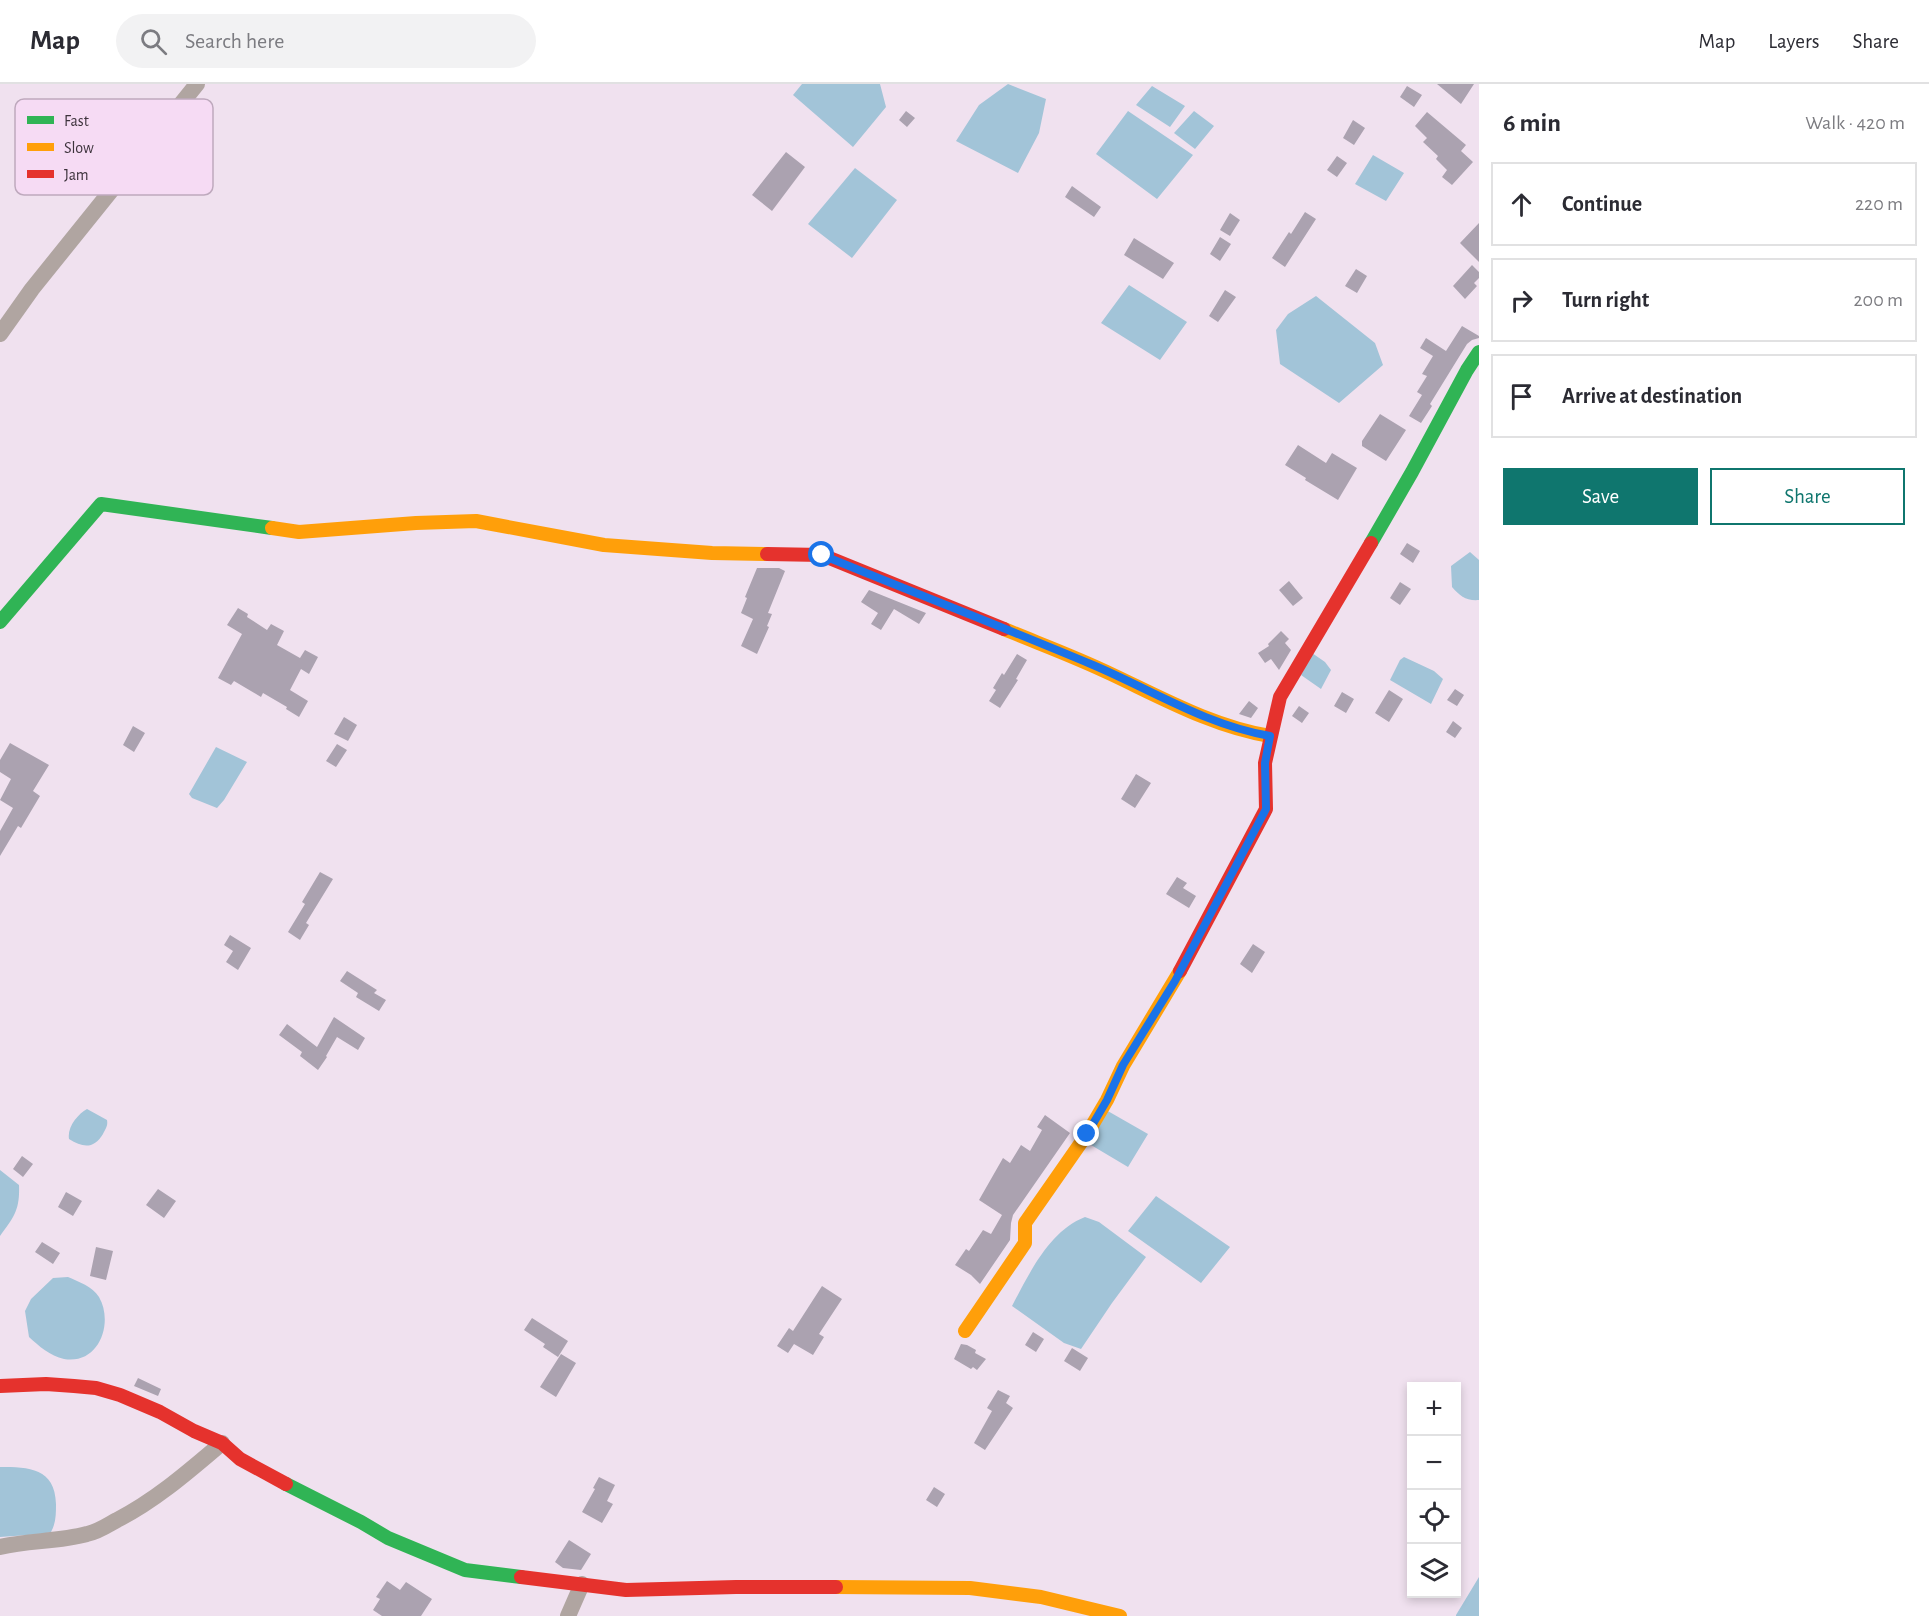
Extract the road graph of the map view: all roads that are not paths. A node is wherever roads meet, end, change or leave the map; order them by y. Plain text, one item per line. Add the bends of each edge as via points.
1 (197, 84) edge
2 (185, 99) edge
3 (108, 195) edge
4 (0, 334) edge
5 (1479, 352) edge
6 (0, 622) edge
7 (1270, 736) junction
8 (965, 1331) dead end
9 (0, 1386) edge
10 (222, 1443) junction
11 (0, 1546) edge
12 (582, 1584) junction
13 (568, 1616) edge
14 (1120, 1616) edge

1 - 2 street
3 - 4 street
5 - 7 street via 1280,697
6 - 7 street via 101,504 298,532 476,521 604,545 712,553 822,555 1095,666 1206,718
7 - 8 street via 1265,763 1266,809 1107,1100 1025,1223 1025,1243
9 - 10 street via 96,1388 160,1412
10 - 11 street via 164,1491 92,1533 66,1540
10 - 12 street via 240,1459 283,1483 438,1560 465,1570
12 - 13 street
12 - 14 street via 626,1590 969,1588 1041,1597

